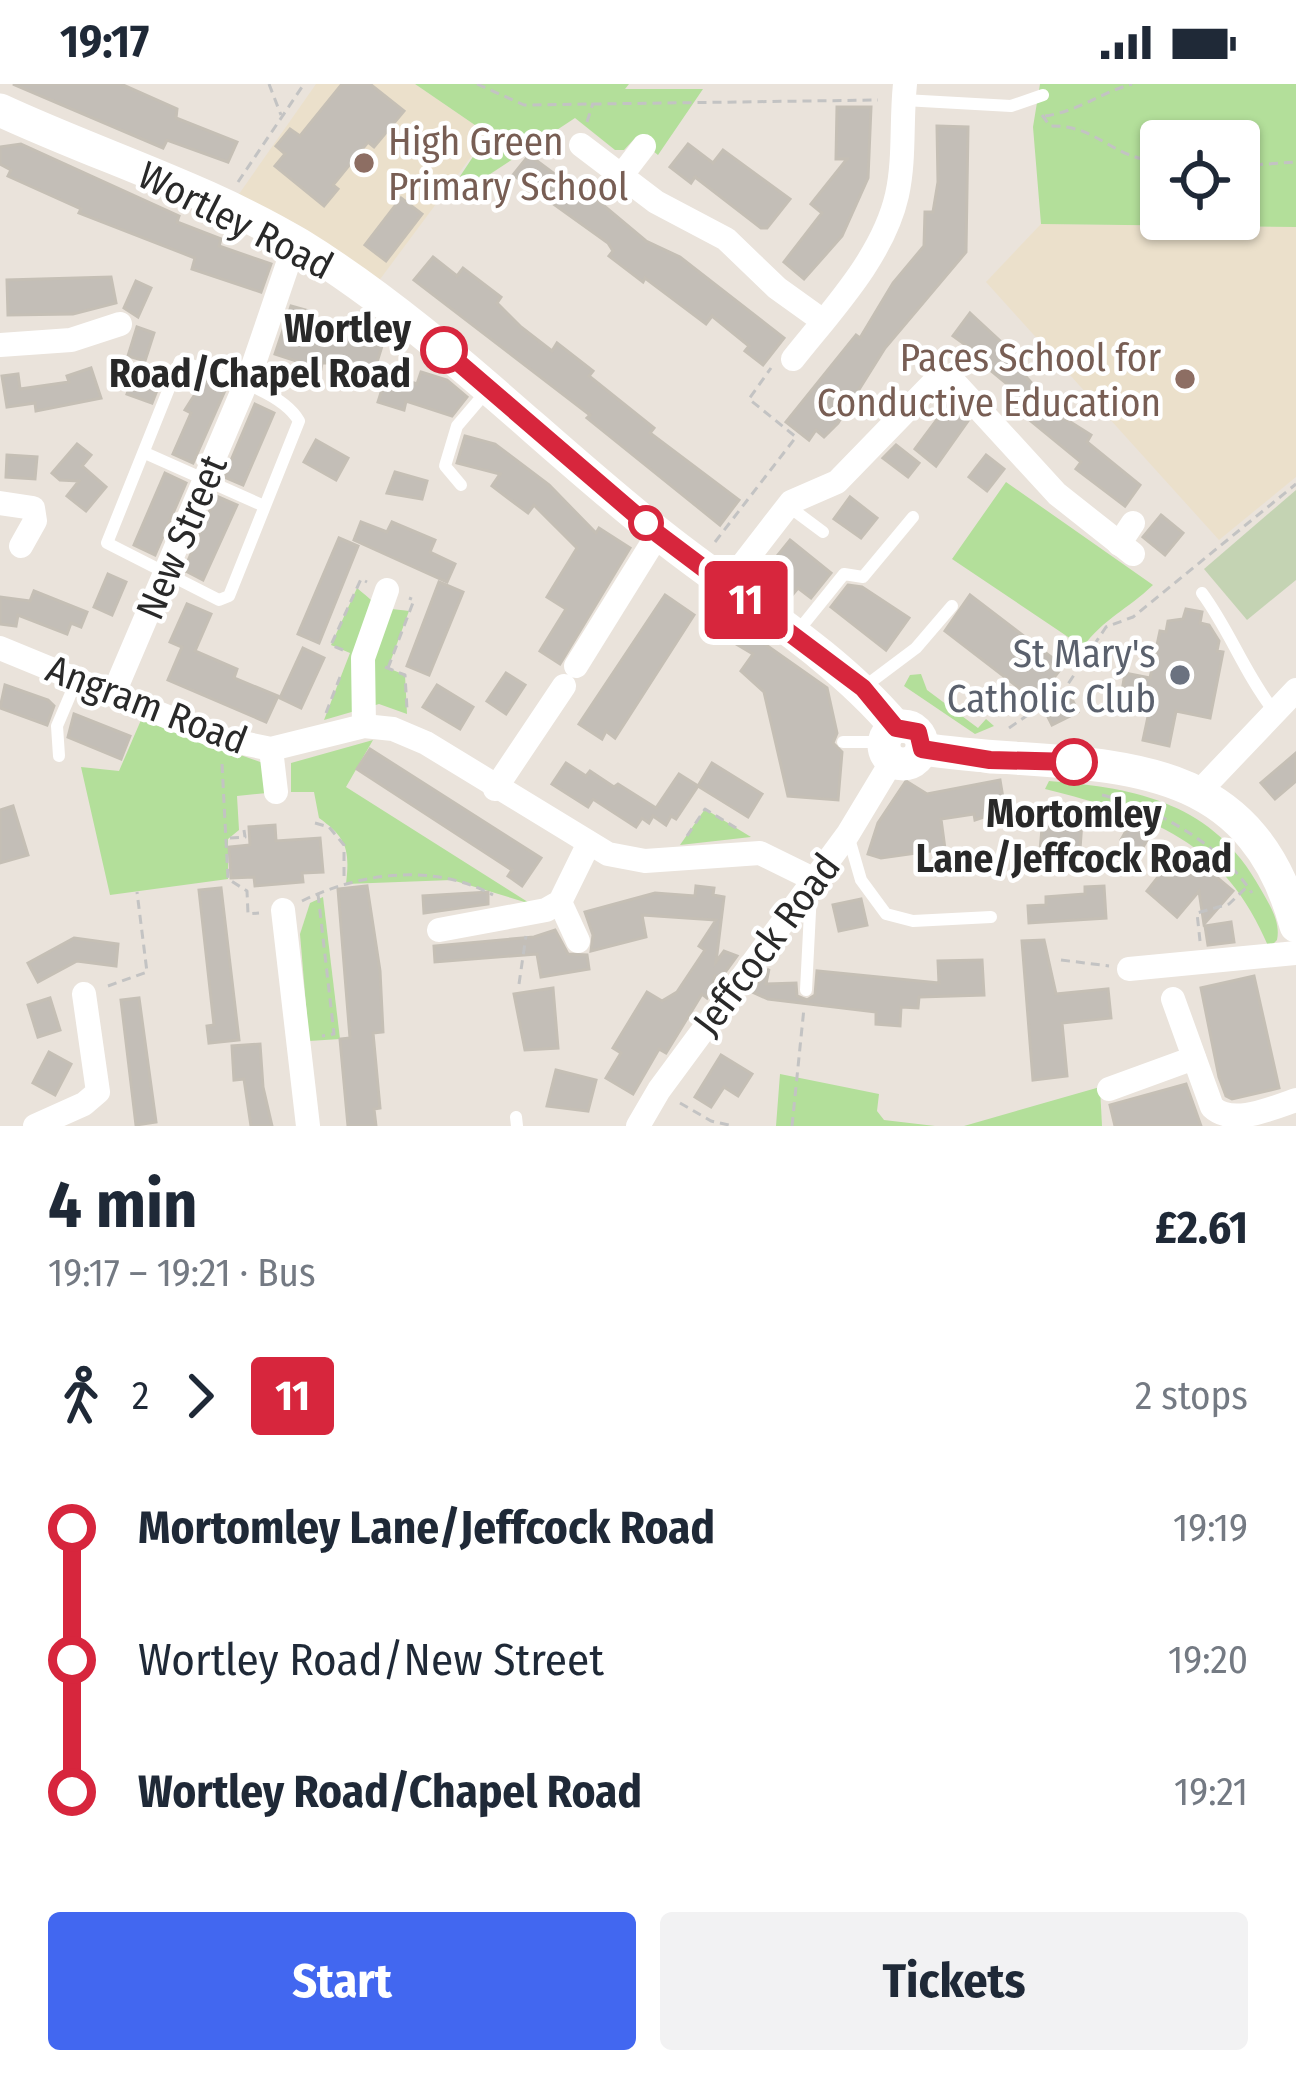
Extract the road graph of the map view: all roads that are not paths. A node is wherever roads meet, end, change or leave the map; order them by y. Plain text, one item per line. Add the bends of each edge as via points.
1 (904, 92) edge
2 (1043, 95) dead end
3 (2, 116) edge
4 (581, 145) dead end
5 (644, 146) dead end
6 (621, 176) junction
7 (295, 243) junction
8 (823, 321) junction
9 (120, 324) dead end
10 (0, 345) edge
11 (793, 359) road end
12 (245, 386) junction
13 (490, 389) junction
14 (145, 453) junction
15 (206, 481) junction
16 (461, 485) dead end
17 (0, 503) edge
18 (264, 506) junction
19 (788, 506) junction
20 (913, 517) dead end
21 (824, 532) dead end
22 (658, 534) junction
23 (1129, 540) dead end
24 (21, 546) dead end
25 (165, 574) junction
26 (726, 586) junction
27 (387, 590) road end
28 (1202, 593) dead end
29 (952, 606) dead end
30 (794, 636) junction
31 (0, 648) edge
32 (77, 679) junction
33 (863, 688) junction
34 (1296, 690) edge
35 (113, 695) junction
36 (1274, 711) junction
37 (364, 726) junction
38 (843, 742) dead end
39 (899, 745) junction
40 (271, 749) junction
41 (59, 755) dead end
42 (495, 789) junction
43 (276, 792) dead end
44 (1198, 793) junction
45 (848, 834) junction
46 (588, 844) junction
47 (813, 879) junction
48 (560, 902) junction
49 (283, 910) road end
50 (991, 917) dead end
51 (1296, 926) edge
52 (440, 930) dead end
53 (578, 940) dead end
54 (1296, 953) edge
55 (1129, 969) road end
56 (806, 990) road end
57 (84, 994) road end
58 (1173, 999) dead end
59 (1194, 1058) junction
60 (1109, 1089) dead end
61 (1296, 1100) edge
62 (35, 1126) edge
63 (308, 1126) edge
64 (638, 1126) edge

1 - 2 lane via 1012,106
1 - 8 street via 891,216
3 - 7 street, Wortley Road
4 - 6 street
5 - 6 street
6 - 8 street via 726,239
7 - 12 street, New Street
7 - 13 street, Wortley Road
8 - 11 street
9 - 10 street via 71,340
12 - 14 lane via 180,362
12 - 15 street, New Street
12 - 18 lane via 299,421
13 - 16 lane via 450,439 445,466
13 - 22 street, Wortley Road
14 - 15 lane
14 - 25 lane via 107,543
15 - 18 lane
15 - 25 street, New Street
17 - 24 street via 34,508
18 - 25 lane via 229,596 219,600
19 - 21 lane
19 - 23 street via 837,482 936,380 956,384 1057,494
19 - 26 street
20 - 30 lane via 863,577 844,574
22 - 26 street, Wortley Road
22 - 42 street
25 - 35 street, New Street
26 - 30 street, Wortley Road
27 - 37 street via 363,658
28 - 36 lane
29 - 33 lane via 916,648
30 - 33 street, Wortley Road
31 - 32 street, Angram Road
32 - 35 street, Angram Road
32 - 41 lane via 57,726
33 - 39 street, Wortley Road
34 - 36 street
35 - 40 street, Angram Road via 219,738
36 - 44 street
37 - 40 street, Angram Road
37 - 42 street, Angram Road via 409,735
38 - 39 lane
39 - 44 street via 990,760 1126,767
39 - 45 street, Jeffcock Road
40 - 43 street
42 - 46 street, Angram Road
44 - 51 street via 1239,826
45 - 47 street, Jeffcock Road
45 - 50 lane via 861,880 886,914 913,921
46 - 47 street, Angram Road via 628,860 760,853
46 - 48 street
47 - 56 lane
47 - 64 street, Jeffcock Road
48 - 52 street
48 - 53 street
49 - 63 street
54 - 55 street
57 - 62 street via 98,1092
58 - 59 street
59 - 60 street
59 - 61 street via 1220,1118

